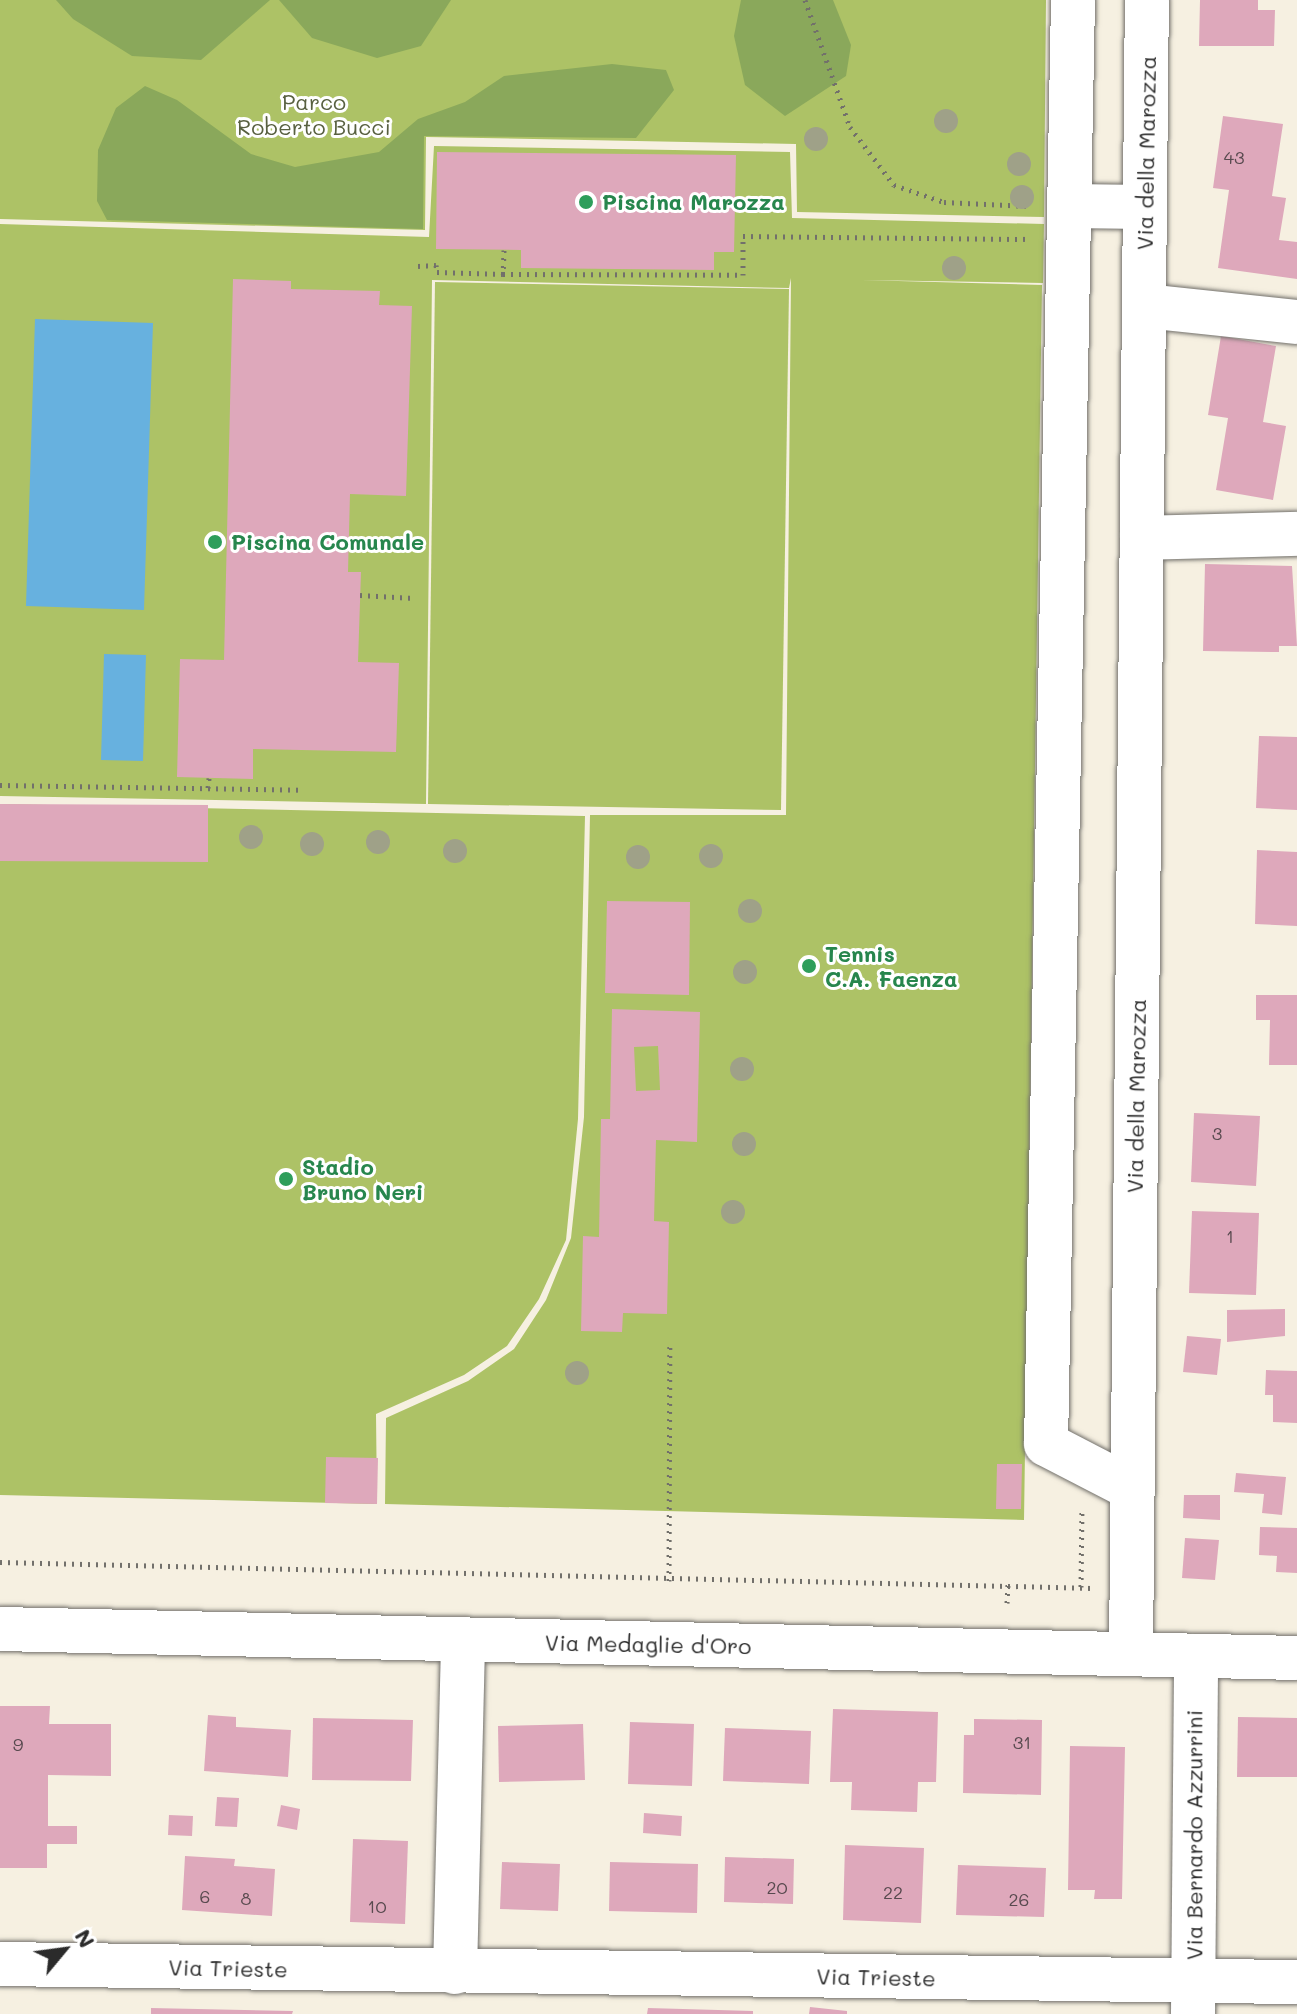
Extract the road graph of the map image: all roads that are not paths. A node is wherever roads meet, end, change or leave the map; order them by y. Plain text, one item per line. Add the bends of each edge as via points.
1 (1073, 0) edge
2 (1147, 0) edge
3 (1144, 207) junction
4 (1070, 223) junction
5 (1145, 306) junction
6 (1297, 322) edge
7 (1297, 534) edge
8 (1142, 538) junction
9 (1131, 1488) junction
10 (0, 1629) edge
11 (463, 1640) junction
12 (1131, 1654) junction
13 (1196, 1656) junction
14 (1297, 1658) edge
15 (0, 1964) edge
16 (455, 1972) junction
17 (1297, 1982) edge
18 (1193, 1997) edge

1 - 4 street
2 - 3 street, Via della Marozza
3 - 4 street
3 - 5 street, Via della Marozza
4 - 9 street via 1046,1444
5 - 6 street
5 - 8 street, Via della Marozza
7 - 8 street
8 - 9 street, Via della Marozza
9 - 12 street, Via della Marozza
10 - 11 street, Via Medaglie d'Oro
11 - 12 street, Via Medaglie d'Oro
11 - 16 street
12 - 13 street, Via Medaglie d'Oro
13 - 14 street, Via Medaglie d'Oro
13 - 18 street, Via Bernardo Azzurrini
15 - 16 street, Via Trieste
16 - 18 street, Via Trieste
17 - 18 street, Via Trieste

